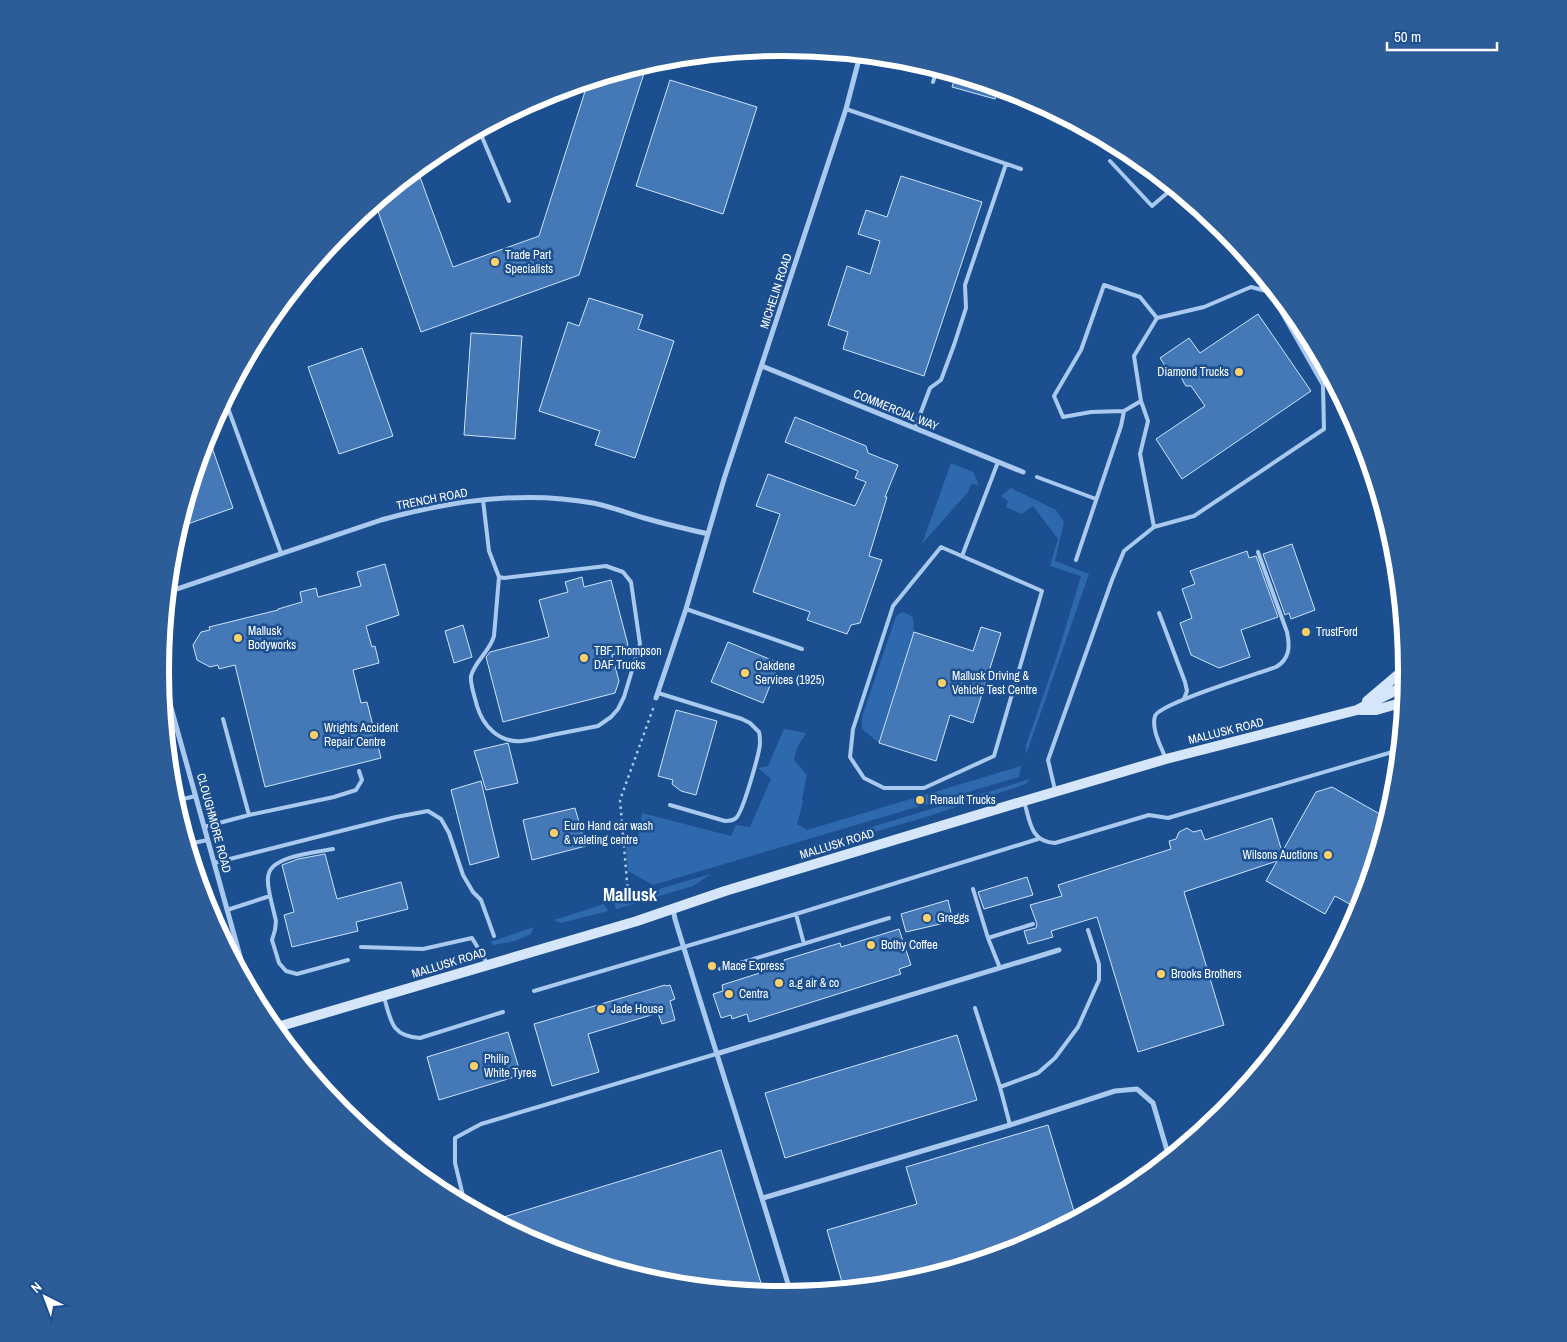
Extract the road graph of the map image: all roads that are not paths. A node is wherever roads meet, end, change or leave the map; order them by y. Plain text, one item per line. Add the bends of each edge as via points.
1 (857, 61) edge
2 (935, 75) edge
3 (933, 82) dead end
4 (846, 109) junction
5 (482, 136) edge
6 (1110, 161) dead end
7 (1006, 164) junction
8 (1021, 169) dead end
9 (1169, 192) edge
10 (509, 201) dead end
11 (1266, 291) edge
12 (1279, 307) edge
13 (1157, 318) junction
14 (762, 366) junction
15 (1141, 401) junction
16 (228, 408) edge
17 (1124, 412) junction
18 (915, 428) junction
19 (998, 462) junction
20 (1023, 472) dead end
21 (1037, 477) dead end
22 (1096, 499) junction
23 (483, 500) junction
24 (1154, 527) junction
25 (708, 534) junction
26 (1258, 552) dead end
27 (281, 553) junction
28 (962, 556) junction
29 (1076, 560) dead end
30 (499, 577) junction
31 (174, 590) edge
32 (686, 609) junction
33 (1159, 613) dead end
34 (802, 648) dead end
35 (1398, 675) edge
36 (1398, 690) edge
37 (657, 695) joint
38 (1184, 699) junction
39 (170, 703) edge
40 (1397, 704) edge
41 (1357, 710) junction
42 (223, 718) dead end
43 (1393, 752) edge
44 (1166, 759) junction
45 (359, 771) dead end
46 (1056, 792) junction
47 (196, 796) junction
48 (183, 799) edge
49 (1024, 801) junction
50 (670, 805) dead end
51 (249, 815) junction
52 (204, 827) junction
53 (1038, 838) junction
54 (208, 840) junction
55 (194, 843) edge
56 (333, 849) dead end
57 (214, 863) junction
58 (973, 889) dead end
59 (270, 896) junction
60 (673, 908) junction
61 (227, 910) junction
62 (796, 914) junction
63 (889, 918) dead end
64 (1033, 924) dead end
65 (1088, 930) dead end
66 (494, 936) dead end
67 (988, 938) junction
68 (804, 944) junction
69 (361, 947) dead end
70 (684, 948) junction
71 (1059, 950) dead end
72 (241, 959) edge
73 (348, 960) dead end
74 (488, 965) junction
75 (1000, 968) junction
76 (720, 969) dead end
77 (534, 991) dead end
78 (384, 996) junction
79 (976, 1008) dead end
80 (503, 1012) dead end
81 (282, 1026) edge
82 (716, 1054) junction
83 (1000, 1087) junction
84 (1010, 1125) junction
85 (1167, 1151) edge
86 (463, 1195) edge
87 (763, 1198) junction
88 (789, 1286) edge

1 - 4 street, MICHELIN ROAD
2 - 3 lane
4 - 7 lane
4 - 14 street, MICHELIN ROAD
5 - 10 lane
6 - 9 lane via 1152,206
7 - 8 lane
7 - 18 lane via 966,285 966,308 954,345 941,380 930,388
11 - 13 lane via 1251,287 1204,307
12 - 24 lane via 1323,385 1324,430 1194,516
13 - 15 lane via 1134,356
13 - 17 lane via 1140,296 1104,285 1081,350 1054,396 1063,417 1092,412
14 - 18 street, COMMERCIAL WAY
14 - 25 street, MICHELIN ROAD
15 - 17 lane
15 - 24 lane via 1148,421 1140,454
16 - 27 lane
17 - 22 lane
18 - 19 street, COMMERCIAL WAY
19 - 20 street, COMMERCIAL WAY
19 - 28 lane
21 - 22 lane
22 - 29 lane
23 - 25 street, TRENCH ROAD via 541,497 594,503
23 - 27 street, TRENCH ROAD via 416,510
23 - 30 lane via 489,551
24 - 46 lane via 1124,551 1112,580 1048,760
25 - 32 street, MICHELIN ROAD
26 - 38 lane via 1290,643 1286,658 1276,667
27 - 31 street, TRENCH ROAD
28 - 28 lane via 1042,591 994,756 924,788 884,788 864,778 850,758 853,729 893,606 941,547
30 - 30 lane via 494,636 476,665 471,681 483,721 498,736 520,741 604,723 618,709 624,697 640,644 631,582 623,572 606,566
32 - 34 lane
32 - 37 street, MICHELIN ROAD
33 - 38 lane via 1185,682
35 - 41 main road
36 - 41 main road, MALLUSK ROAD
37 - 50 lane via 742,719 759,732 760,743 736,818 725,821
38 - 44 lane via 1156,714 1156,730
39 - 47 street, CLOUGHMORE ROAD
40 - 41 main road via 1376,710
41 - 44 main road, MALLUSK ROAD
42 - 51 lane
43 - 53 lane via 1168,818 1149,815 1055,843
44 - 46 main road, MALLUSK ROAD
45 - 51 lane via 362,780 356,790
46 - 49 main road, MALLUSK ROAD
47 - 48 lane
47 - 52 street, CLOUGHMORE ROAD
49 - 53 lane
49 - 60 main road, MALLUSK ROAD
51 - 52 lane
52 - 54 street, CLOUGHMORE ROAD
53 - 62 lane
54 - 55 lane
54 - 57 street, CLOUGHMORE ROAD
56 - 59 lane via 284,859 274,865 269,871
57 - 61 street, CLOUGHMORE ROAD
57 - 66 lane via 428,811 441,819 449,833 463,875 481,900
58 - 67 lane
59 - 61 lane
59 - 73 lane via 276,921 272,940 279,963 286,971 297,974
60 - 70 street
60 - 74 main road, MALLUSK ROAD
61 - 72 street, CLOUGHMORE ROAD
62 - 68 lane
62 - 70 lane
63 - 68 lane
64 - 67 lane
65 - 83 lane via 1099,964 1099,980 1078,1027 1055,1058 1038,1073
67 - 75 lane
68 - 76 lane
69 - 74 lane via 423,949 472,938
70 - 77 lane
70 - 82 street
71 - 75 street
74 - 78 main road, MALLUSK ROAD
75 - 82 street
78 - 80 lane via 392,1025 408,1037 420,1038
78 - 81 main road, MALLUSK ROAD
79 - 83 lane
82 - 86 lane via 481,1124 455,1138 455,1163
82 - 87 street
83 - 84 lane
84 - 85 street via 1115,1091 1137,1089 1153,1104
84 - 87 street
87 - 88 street

